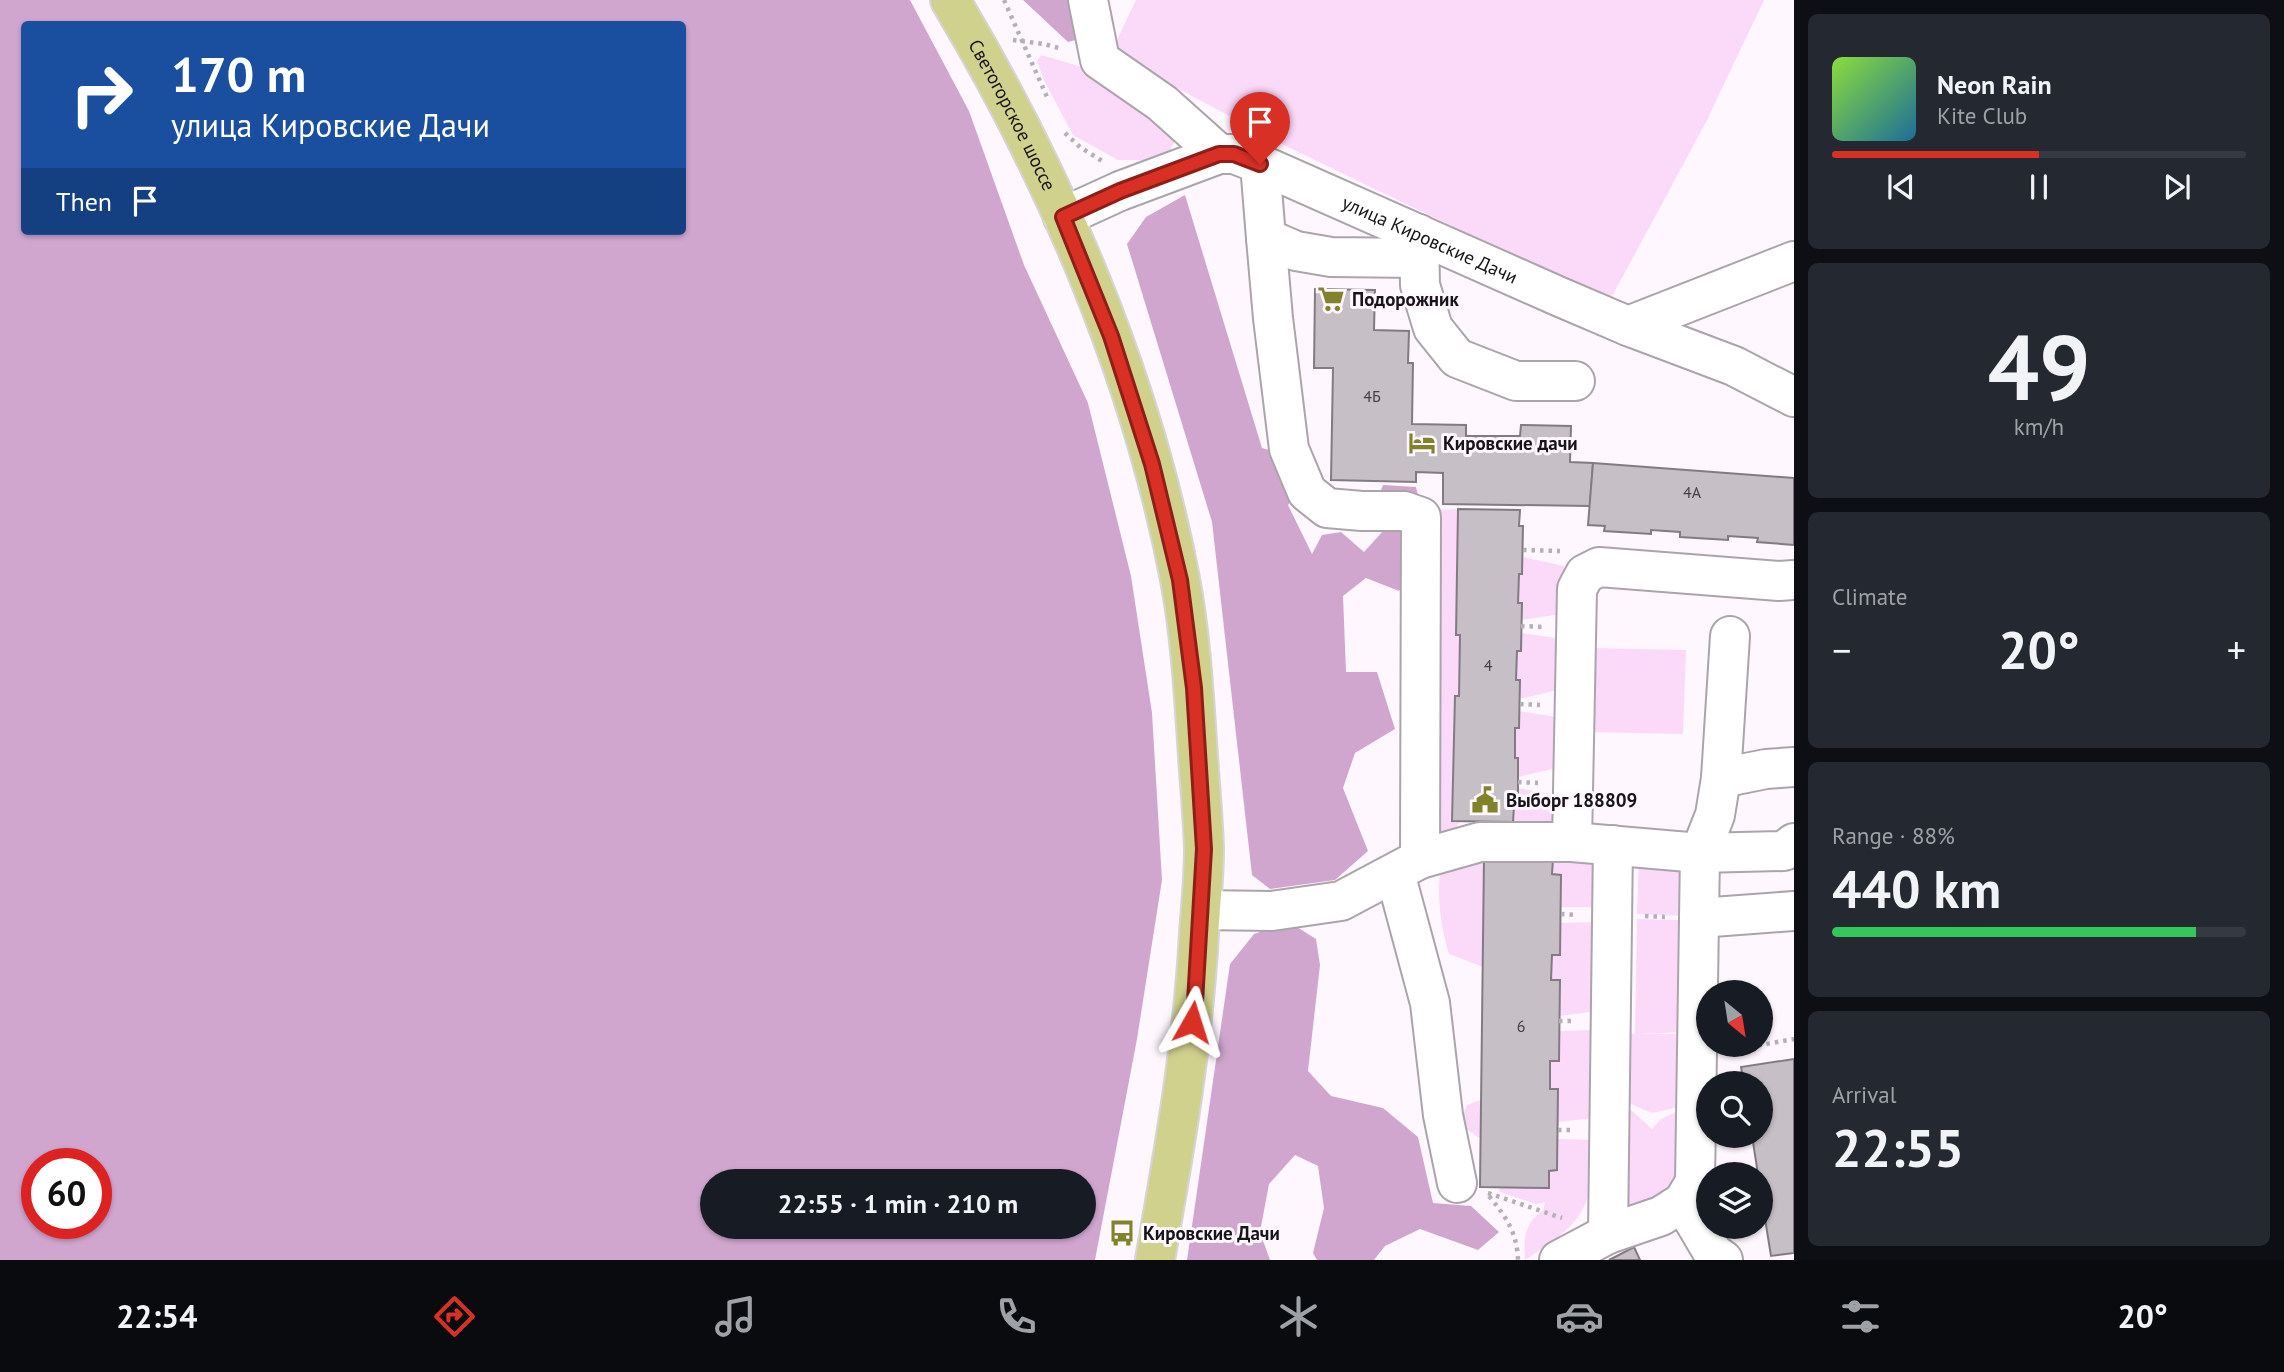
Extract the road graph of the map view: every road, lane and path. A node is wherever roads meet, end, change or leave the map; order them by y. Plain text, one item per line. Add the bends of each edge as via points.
1 (950, 0) edge
2 (1004, 0) edge
3 (1088, 0) edge
4 (1049, 101) dead end
5 (1063, 130) dead end
6 (1219, 154) junction
7 (1113, 163) dead end
8 (1260, 164) junction
9 (1063, 217) junction
10 (1266, 238) junction
11 (1419, 246) junction
12 (1794, 261) edge
13 (1628, 326) junction
14 (1575, 381) dead end
15 (1794, 397) edge
16 (1794, 580) edge
17 (1730, 636) dead end
18 (1794, 767) edge
19 (1721, 778) junction
20 (1572, 842) junction
21 (1612, 845) junction
22 (1789, 847) edge
23 (1700, 853) junction
24 (1407, 866) junction
25 (1794, 898) edge
26 (1201, 910) junction
27 (1794, 911) edge
28 (1612, 915) junction
29 (1699, 918) junction
30 (1794, 1039) edge
31 (1697, 1061) junction
32 (1472, 1188) junction
33 (1683, 1202) junction
34 (1608, 1234) junction
35 (1715, 1258) edge
36 (1155, 1260) edge
37 (1518, 1260) edge
38 (1561, 1260) edge

1 - 9 main road, Светогорское шоссе
2 - 4 path
3 - 6 street via 1100,60 1162,103
5 - 7 path via 1080,147
6 - 8 street, улица Кировские Дачи via 1234,154
6 - 9 street
8 - 10 street
8 - 11 street, улица Кировские Дачи
9 - 26 main road, Светогорское шоссе via 1111,336 1152,464 1180,580 1204,849
10 - 11 street via 1296,251 1331,257
10 - 24 street via 1289,449 1307,492 1327,508 1404,511 1421,517
11 - 13 street, улица Кировские Дачи
11 - 14 street via 1420,285 1433,328 1457,358 1516,381
12 - 13 street
13 - 15 street, улица Кировские Дачи via 1734,366
16 - 20 street via 1599,567 1585,574 1577,589
17 - 19 street
18 - 19 street
19 - 23 street via 1715,816
20 - 21 street
20 - 24 street via 1480,842
21 - 23 street
21 - 28 street
22 - 23 street
22 - 25 street
23 - 29 street
24 - 26 street via 1340,901 1272,911
24 - 32 street via 1443,1115
26 - 36 main road, Светогорское шоссе via 1195,1002
27 - 29 street
28 - 29 path
28 - 34 street
29 - 31 street
30 - 31 path
31 - 33 street via 1695,1182
32 - 34 path
32 - 37 path via 1508,1219
33 - 34 street via 1661,1216
33 - 35 street
34 - 38 street

